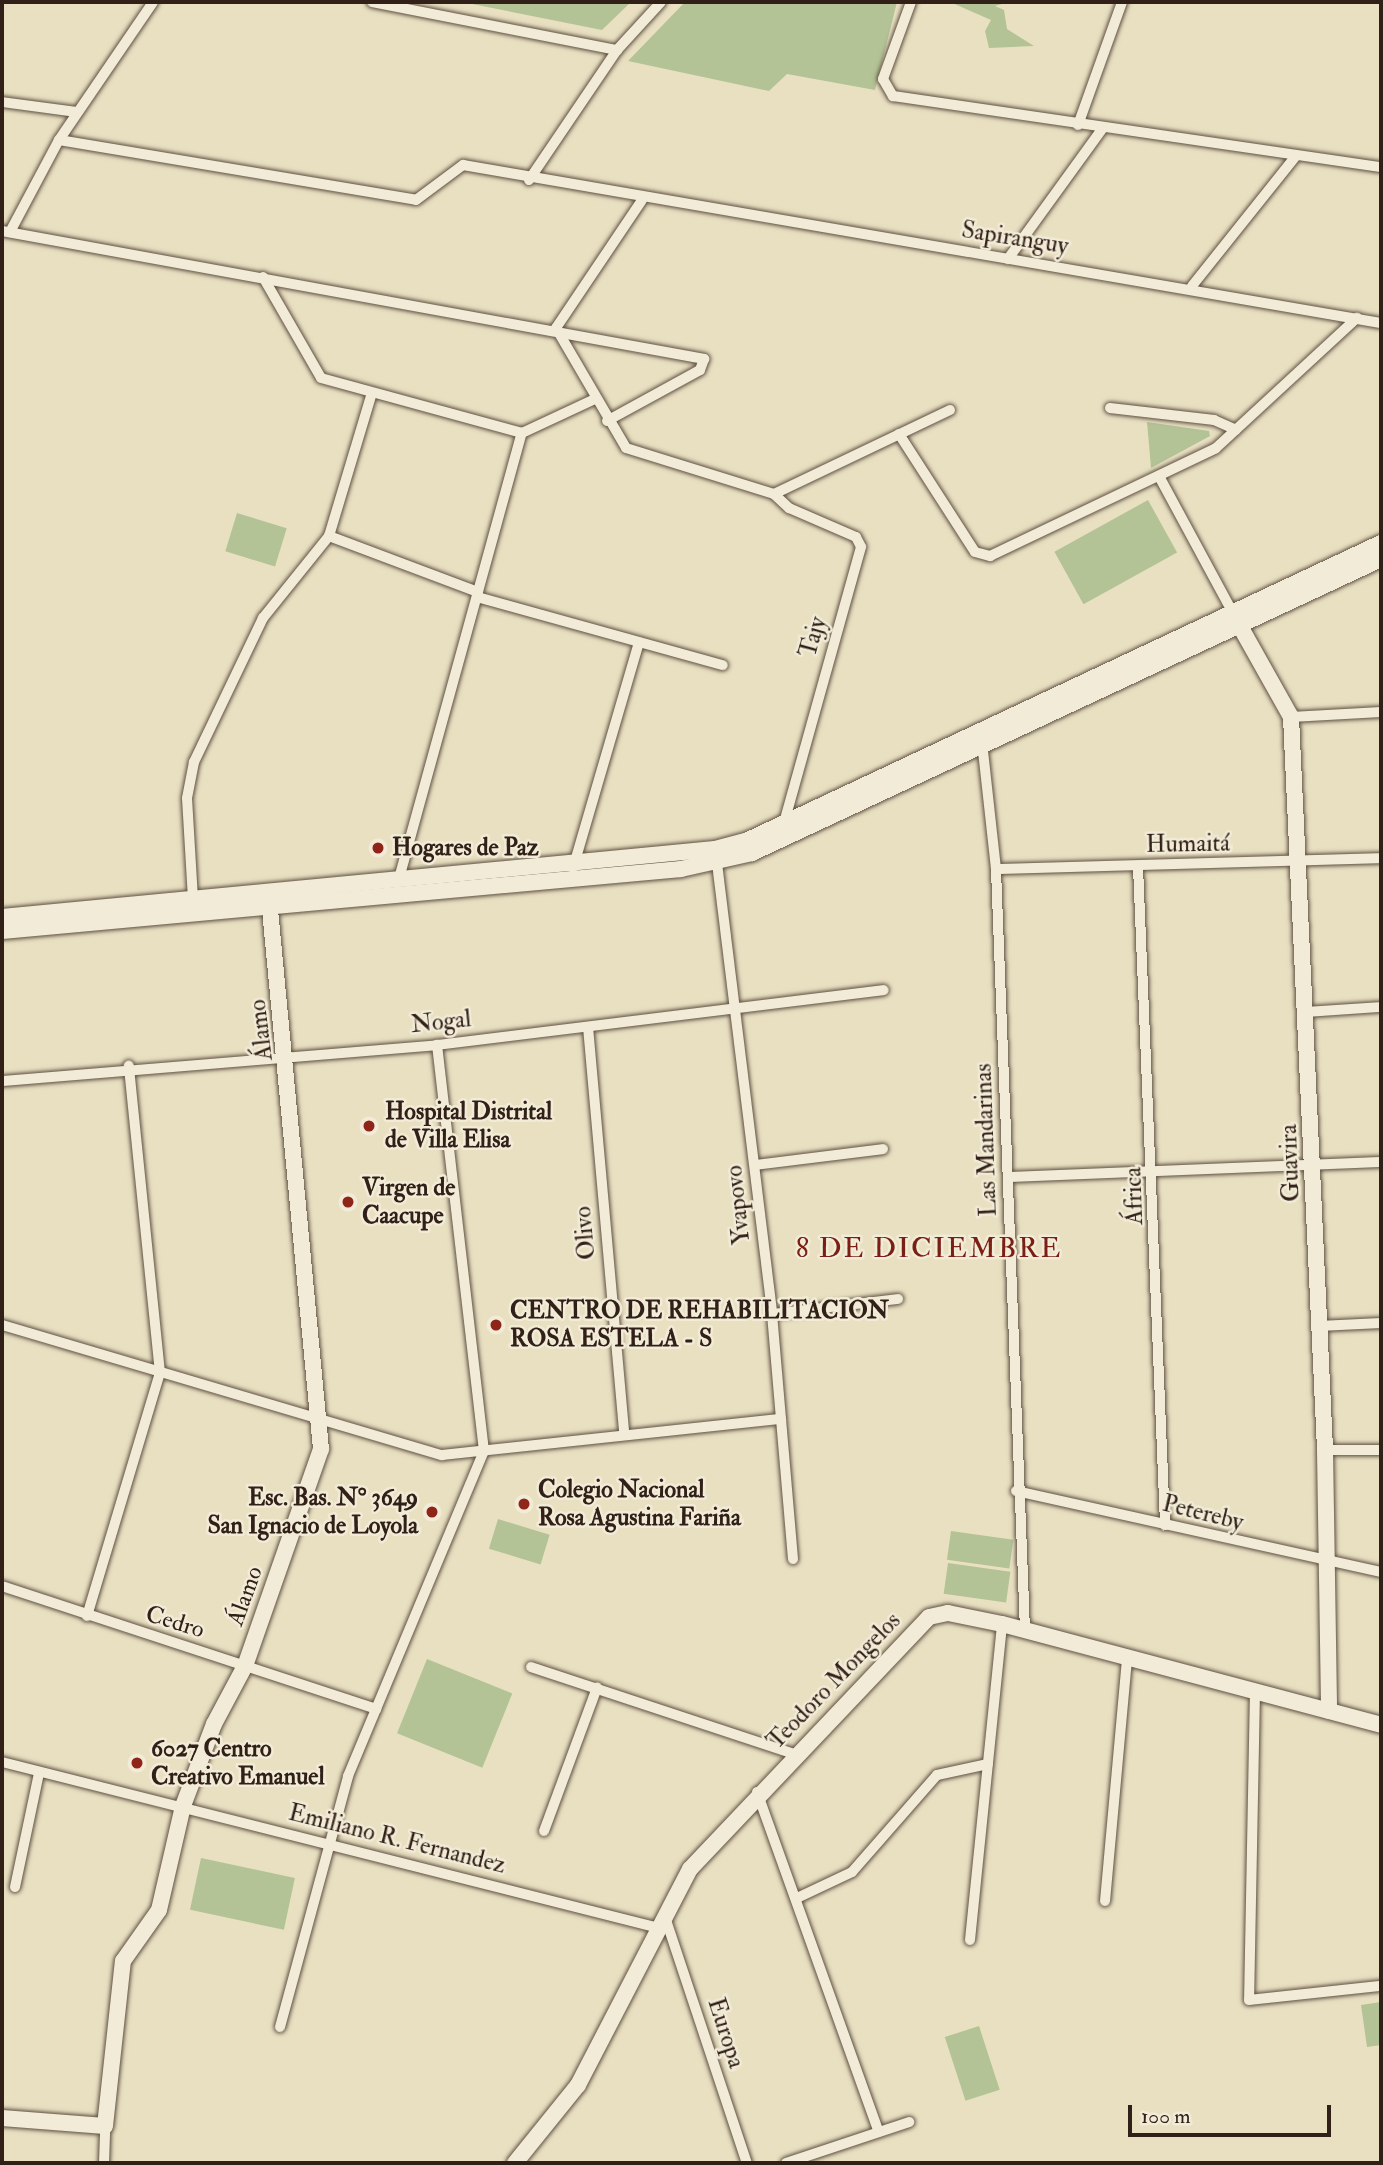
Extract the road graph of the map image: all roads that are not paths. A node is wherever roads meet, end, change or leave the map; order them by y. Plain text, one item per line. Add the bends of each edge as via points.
1 (153, 2) edge
2 (372, 2) edge
3 (661, 2) edge
4 (911, 2) edge
5 (1122, 2) edge
6 (617, 50) junction
7 (2, 102) edge
8 (77, 112) junction
9 (1078, 125) junction
10 (1103, 128) junction
11 (59, 140) junction
12 (1295, 157) junction
13 (1381, 167) edge
14 (529, 180) junction
15 (642, 200) junction
16 (6, 231) edge
17 (1008, 259) junction
18 (263, 277) junction
19 (1192, 286) junction
20 (1357, 318) junction
21 (1381, 323) edge
22 (555, 328) junction
23 (372, 393) junction
24 (595, 399) junction
25 (1110, 408) dead end
26 (950, 410) dead end
27 (607, 421) junction
28 (1236, 430) junction
29 (522, 433) junction
30 (900, 434) junction
31 (1160, 478) junction
32 (774, 494) junction
33 (328, 536) junction
34 (1381, 543) edge
35 (1381, 559) edge
36 (477, 594) junction
37 (1236, 620) junction
38 (639, 642) junction
39 (723, 665) dead end
40 (1381, 712) edge
41 (1291, 717) junction
42 (982, 740) junction
43 (784, 833) junction
44 (716, 856) junction
45 (1381, 858) edge
46 (575, 862) junction
47 (1299, 863) junction
48 (1138, 866) junction
49 (996, 869) junction
50 (569, 879) junction
51 (396, 888) junction
52 (193, 899) junction
53 (269, 900) junction
54 (2, 917) edge
55 (2, 931) edge
56 (884, 990) dead end
57 (1381, 1007) edge
58 (736, 1010) junction
59 (1307, 1012) junction
60 (587, 1027) junction
61 (437, 1045) junction
62 (288, 1056) junction
63 (130, 1066) junction
64 (2, 1081) edge
65 (883, 1149) dead end
66 (1381, 1162) edge
67 (1313, 1164) junction
68 (755, 1165) junction
69 (1154, 1171) junction
70 (1009, 1177) junction
71 (898, 1299) dead end
72 (772, 1314) junction
73 (1381, 1323) edge
74 (2, 1325) edge
75 (1319, 1326) junction
76 (160, 1373) junction
77 (781, 1419) junction
78 (324, 1423) junction
79 (624, 1434) junction
80 (1325, 1450) junction
81 (1381, 1450) edge
82 (484, 1451) junction
83 (1016, 1491) junction
84 (1165, 1525) junction
85 (793, 1559) dead end
86 (1324, 1564) junction
87 (1381, 1572) edge
88 (2, 1587) edge
89 (86, 1616) junction
90 (1002, 1624) junction
91 (1025, 1630) junction
92 (1127, 1657) junction
93 (245, 1665) junction
94 (531, 1667) dead end
95 (597, 1688) junction
96 (1255, 1691) junction
97 (376, 1709) junction
98 (1329, 1711) junction
99 (1381, 1725) edge
100 (794, 1754) junction
101 (2, 1762) edge
102 (988, 1763) junction
103 (39, 1773) junction
104 (757, 1792) junction
105 (183, 1806) junction
106 (544, 1831) dead end
107 (328, 1843) junction
108 (15, 1887) dead end
109 (797, 1898) junction
110 (1105, 1900) dead end
111 (662, 1923) junction
112 (970, 1940) dead end
113 (1381, 1986) edge
114 (280, 2027) dead end
115 (2, 2118) edge
116 (909, 2122) dead end
117 (105, 2126) junction
118 (879, 2132) junction
119 (104, 2163) edge
120 (515, 2163) edge
121 (747, 2163) edge
122 (786, 2163) edge

1 - 8 street
2 - 6 street
3 - 6 street
4 - 9 street via 884,90
5 - 9 street
6 - 14 street
7 - 8 street
8 - 11 street
9 - 10 street
10 - 12 street
10 - 17 street
11 - 14 street, Sapiranguy via 416,200 456,166
11 - 16 street
12 - 13 street
12 - 19 street
14 - 15 street, Sapiranguy
15 - 17 street, Sapiranguy
15 - 22 street
16 - 18 street
17 - 19 street, Sapiranguy
18 - 22 street
18 - 23 street via 311,369
19 - 20 street, Sapiranguy
20 - 21 street, Sapiranguy
20 - 28 street
22 - 24 street, Tajy
22 - 27 street via 704,359 700,370
23 - 29 street
23 - 33 street
24 - 27 street, Tajy
24 - 29 street
25 - 28 street via 1214,421
26 - 30 street
27 - 32 street, Tajy via 626,448
28 - 31 street
29 - 36 street
30 - 31 street via 982,556
30 - 32 street
31 - 37 street
32 - 43 street, Tajy via 789,508 856,537 861,547
33 - 36 street
33 - 52 street via 262,618 194,762 187,798
34 - 37 street
35 - 37 street
36 - 38 street
36 - 51 street
37 - 41 street, Guavira
37 - 42 street
38 - 39 street
38 - 46 street
40 - 41 street
41 - 47 street, Guavira
42 - 43 street
42 - 49 street, Las Mandarinas
43 - 44 street
44 - 46 street
44 - 50 street
44 - 58 street, Yvapovo
45 - 47 street, Humaitá
46 - 50 street
46 - 51 street
47 - 48 street, Humaitá
47 - 59 street, Guavira
48 - 49 street, Humaitá
48 - 69 street, África
49 - 70 street, Las Mandarinas
50 - 51 street
51 - 53 street
52 - 53 street
52 - 54 street
53 - 55 street
53 - 62 street, Álamo
56 - 58 street, Nogal
57 - 59 street
58 - 60 street, Nogal
58 - 68 street, Yvapovo
59 - 67 street, Guavira
60 - 61 street, Nogal
60 - 79 street, Olivo
61 - 62 street, Nogal
61 - 82 street
62 - 63 street, Nogal
62 - 78 street, Álamo
63 - 64 street, Nogal
63 - 76 street
65 - 68 street
66 - 67 street
67 - 69 street
67 - 75 street, Guavira
68 - 72 street, Yvapovo
69 - 70 street
69 - 84 street, África
70 - 83 street, Las Mandarinas
71 - 72 street
72 - 77 street, Yvapovo
73 - 75 street
74 - 76 street
75 - 80 street, Guavira
76 - 78 street
76 - 89 street
77 - 79 street
77 - 85 street, Yvapovo
78 - 82 street via 442,1455
78 - 93 street, Álamo via 321,1449
79 - 82 street
80 - 81 street
80 - 86 street, Guavira
82 - 97 street
83 - 84 street, Petereby
83 - 91 street, Las Mandarinas
84 - 86 street, Petereby
86 - 87 street, Petereby
86 - 98 street, Guavira
88 - 89 street, Cedro
89 - 93 street, Cedro
90 - 91 street, Teodoro Mongelos
90 - 100 street, Teodoro Mongelos via 948,1613 929,1617
90 - 102 street
91 - 92 street, Teodoro Mongelos
92 - 96 street, Teodoro Mongelos
92 - 110 street
93 - 97 street, Cedro
93 - 105 street, Álamo via 214,1724
94 - 95 street
95 - 100 street
95 - 106 street
96 - 98 street, Teodoro Mongelos
96 - 113 street via 1249,2000
97 - 107 street
98 - 99 street, Teodoro Mongelos
100 - 104 street, Teodoro Mongelos
101 - 103 street, Emiliano R. Fernandez
102 - 109 street via 937,1775 852,1872
102 - 112 street
103 - 105 street, Emiliano R. Fernandez
103 - 108 street
104 - 109 street
104 - 111 street, Teodoro Mongelos via 690,1869
105 - 107 street, Emiliano R. Fernandez
105 - 117 street, Álamo via 159,1910 123,1961
107 - 111 street, Emiliano R. Fernandez
107 - 114 street
109 - 118 street
111 - 120 street, Teodoro Mongelos via 578,2085
111 - 121 street, Europa
115 - 117 street
116 - 118 street
117 - 119 street
118 - 122 street

